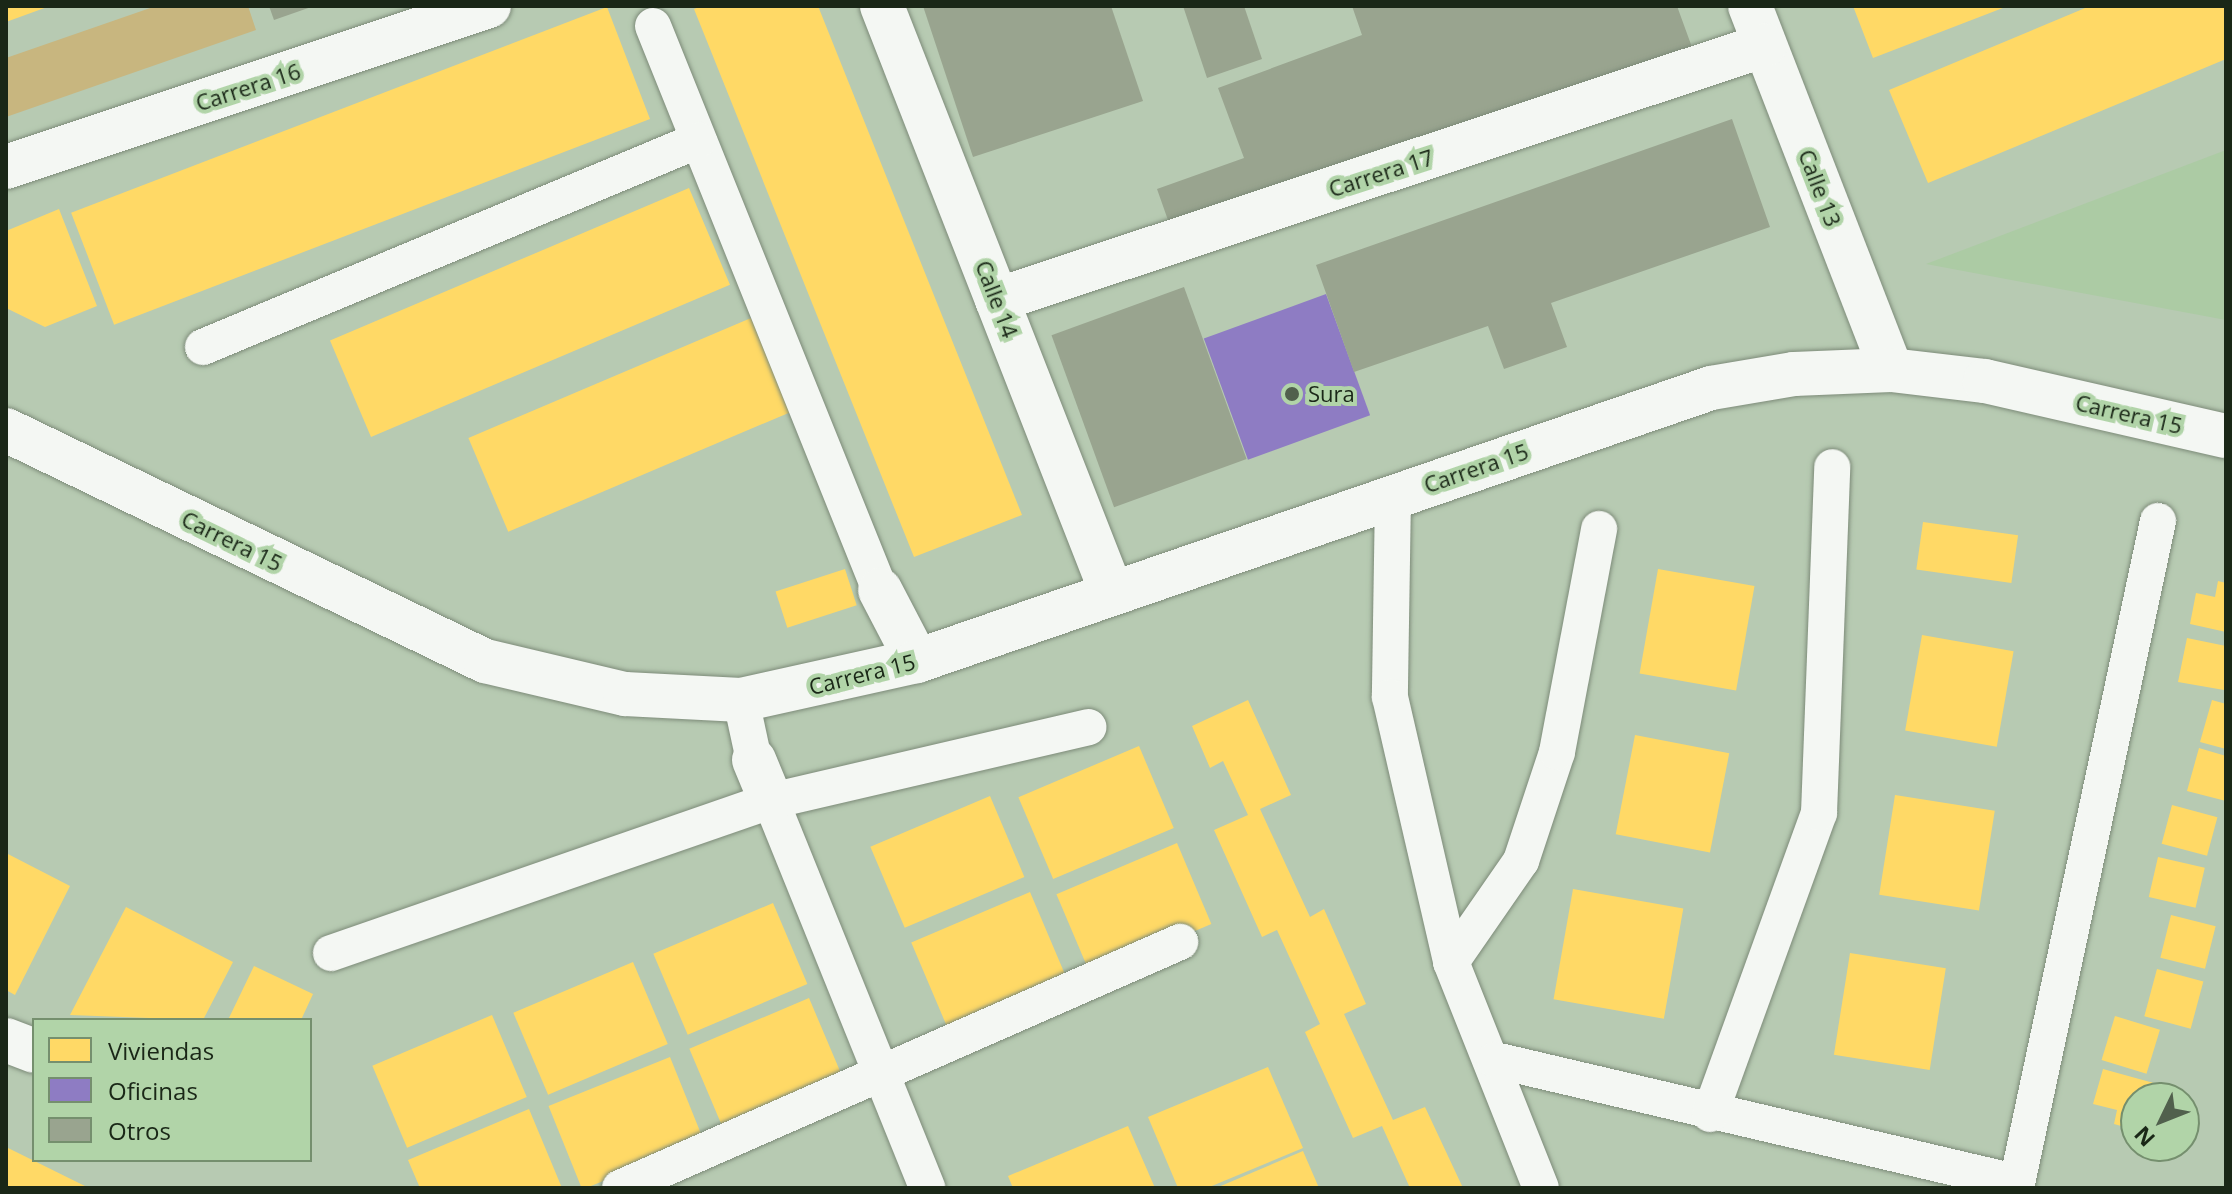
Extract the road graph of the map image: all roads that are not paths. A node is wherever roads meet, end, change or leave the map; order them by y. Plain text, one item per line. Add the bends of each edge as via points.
1 (489, 6) edge
2 (882, 6) edge
3 (653, 26) dead end
4 (1757, 26) edge
5 (699, 140) junction
6 (6, 167) edge
7 (997, 300) junction
8 (203, 347) dead end
9 (1891, 370) junction
10 (6, 430) edge
11 (2226, 436) edge
12 (1832, 467) dead end
13 (1393, 496) junction
14 (2158, 521) dead end
15 (1599, 529) dead end
16 (880, 590) joint
17 (1111, 591) junction
18 (917, 661) junction
19 (741, 700) junction
20 (1088, 727) dead end
21 (754, 760) joint
22 (771, 801) junction
23 (1180, 942) dead end
24 (331, 953) dead end
25 (1451, 962) junction
26 (6, 1040) edge
27 (32, 1050) edge
28 (1495, 1060) junction
29 (878, 1075) junction
30 (1710, 1114) junction
31 (2015, 1185) edge
32 (620, 1188) edge
33 (927, 1188) edge
34 (1541, 1188) edge

1 - 6 street, Carrera 16
2 - 7 street, Calle 14
3 - 5 lane
4 - 7 street, Carrera 17
4 - 9 street, Calle 13
5 - 8 lane
5 - 16 lane
7 - 17 street, Calle 14
9 - 11 street, Carrera 15 via 1985,381
9 - 13 street, Carrera 15 via 1794,374 1711,388
10 - 19 street, Carrera 15 via 485,661 625,694
12 - 30 lane via 1819,813
13 - 17 street, Carrera 15
13 - 25 lane via 1390,697
14 - 31 lane
15 - 25 lane via 1557,752 1521,861
16 - 18 street
17 - 18 street, Carrera 15
18 - 19 street, Carrera 15
19 - 21 lane
20 - 22 lane
21 - 22 street
22 - 24 lane
22 - 29 lane
23 - 29 lane
25 - 28 lane
26 - 27 street
28 - 30 lane
28 - 34 lane
29 - 32 lane
29 - 33 lane
30 - 31 lane

